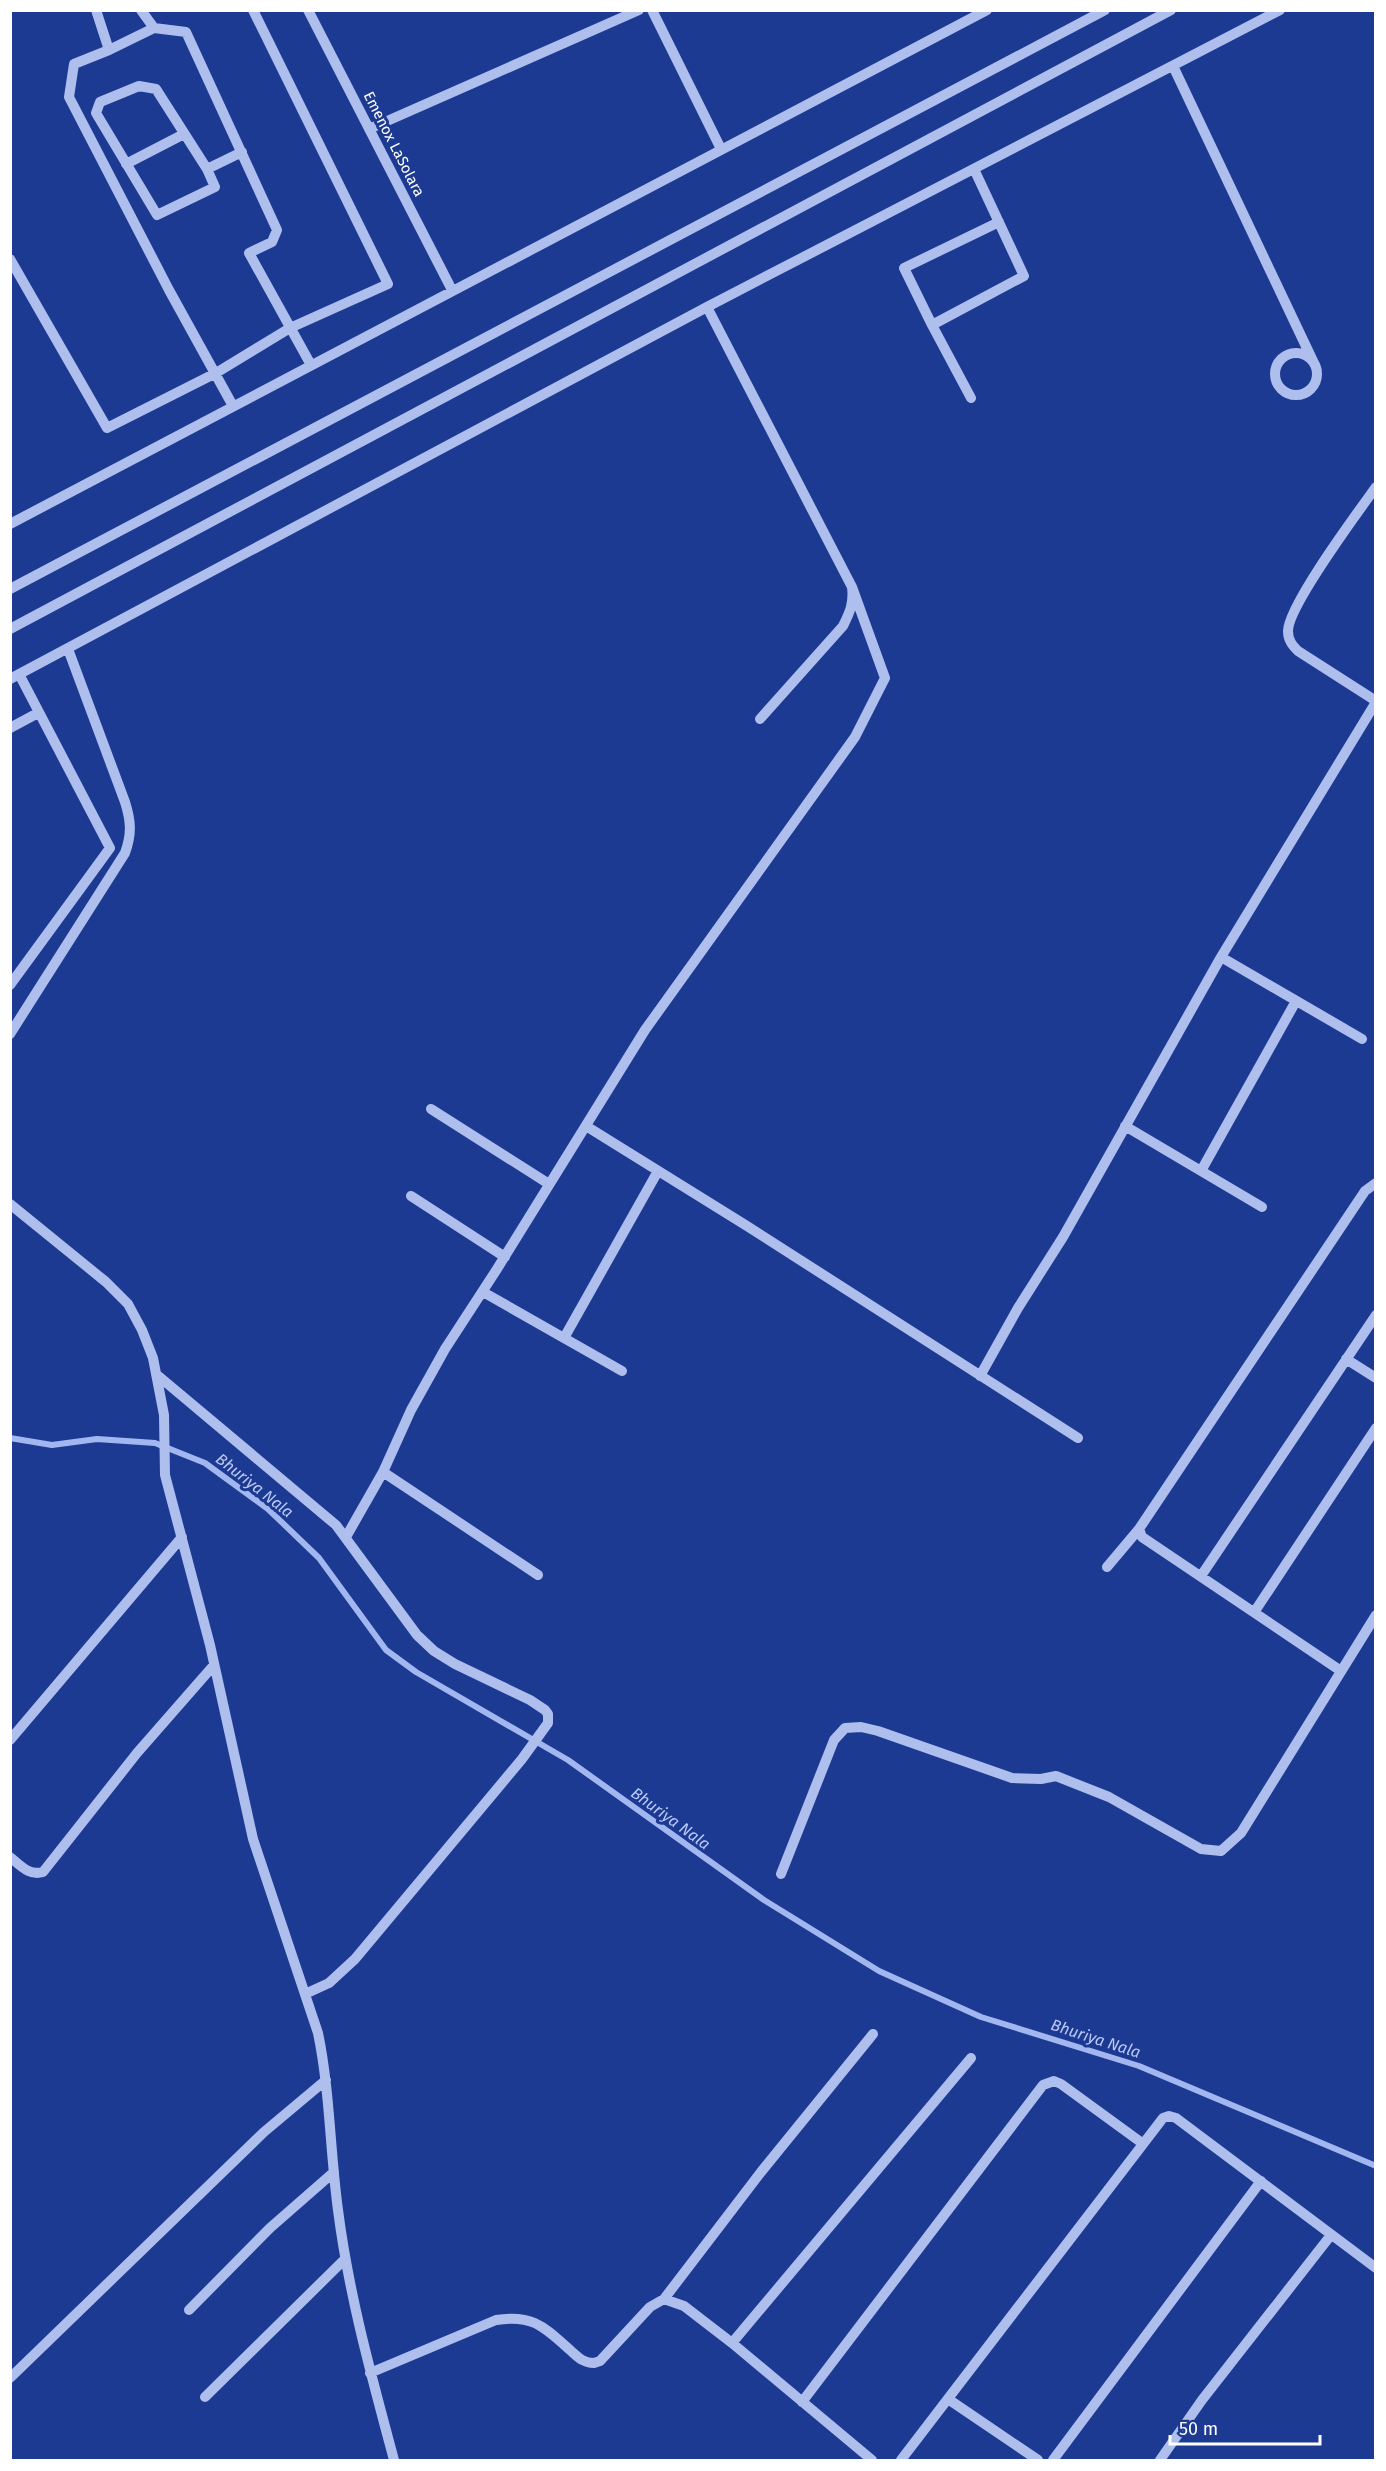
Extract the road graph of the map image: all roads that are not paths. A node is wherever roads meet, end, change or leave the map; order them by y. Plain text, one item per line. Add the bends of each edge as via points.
1 (96, 10) edge
2 (141, 10) edge
3 (253, 10) edge
4 (308, 10) edge
5 (639, 10) edge
6 (652, 10) edge
7 (987, 10) edge
8 (1105, 10) edge
9 (1171, 10) edge
10 (1280, 10) edge
11 (154, 28) junction
12 (109, 50) junction
13 (1173, 66) junction
14 (369, 129) junction
15 (184, 134) junction
16 (721, 149) junction
17 (243, 152) junction
18 (126, 164) junction
19 (207, 169) junction
20 (974, 169) junction
21 (999, 222) junction
22 (10, 259) edge
23 (452, 290) junction
24 (707, 308) junction
25 (932, 325) junction
26 (290, 328) junction
27 (1313, 361) junction
28 (310, 364) junction
29 (216, 373) junction
30 (971, 398) dead end
31 (233, 406) junction
32 (1376, 487) edge
33 (10, 524) edge
34 (852, 587) junction
35 (10, 589) edge
36 (10, 629) edge
37 (68, 649) junction
38 (15, 676) edge
39 (1376, 701) edge
40 (38, 713) junction
41 (760, 719) dead end
42 (10, 728) edge
43 (1221, 957) junction
44 (10, 985) edge
45 (1296, 1001) junction
46 (10, 1034) edge
47 (1362, 1039) dead end
48 (431, 1109) dead end
49 (586, 1126) junction
50 (1125, 1126) junction
51 (658, 1171) junction
52 (1201, 1171) junction
53 (1376, 1183) edge
54 (549, 1184) junction
55 (411, 1196) dead end
56 (10, 1204) edge
57 (1262, 1208) dead end
58 (505, 1257) junction
59 (483, 1292) junction
60 (1376, 1315) edge
61 (564, 1338) junction
62 (1346, 1359) junction
63 (622, 1371) dead end
64 (156, 1374) junction
65 (980, 1376) junction
66 (1376, 1378) edge
67 (1376, 1428) edge
68 (1078, 1438) dead end
69 (383, 1472) junction
70 (1139, 1529) junction
71 (182, 1537) junction
72 (346, 1538) junction
73 (1107, 1567) dead end
74 (538, 1575) dead end
75 (1201, 1576) junction
76 (1255, 1611) junction
77 (1376, 1615) edge
78 (214, 1665) junction
79 (1341, 1671) junction
80 (10, 1740) edge
81 (10, 1857) edge
82 (781, 1874) dead end
83 (305, 1994) junction
84 (873, 2034) dead end
85 (971, 2058) dead end
86 (326, 2080) junction
87 (1142, 2143) junction
88 (334, 2172) junction
89 (1261, 2181) junction
90 (1331, 2235) junction
91 (345, 2259) junction
92 (1376, 2268) edge
93 (664, 2299) junction
94 (189, 2310) dead end
95 (732, 2343) junction
96 (370, 2373) junction
97 (10, 2378) edge
98 (205, 2397) dead end
99 (948, 2399) junction
100 (802, 2402) junction
101 (393, 2460) edge
102 (872, 2460) edge
103 (901, 2460) edge
104 (1038, 2460) edge
105 (1053, 2460) edge
106 (1160, 2460) edge

1 - 12 street
2 - 11 street
3 - 26 street via 388,284
4 - 14 street, Emenox LaSolara
5 - 14 street
6 - 16 street
7 - 16 street
8 - 35 street
9 - 36 street
10 - 13 street
11 - 12 street
11 - 17 street via 186,32
12 - 29 street via 74,64 69,97
13 - 20 street
13 - 27 street
14 - 23 street, Emenox LaSolara
15 - 18 street
15 - 18 street via 156,90 139,86 100,102 96,113
15 - 19 street
16 - 23 street
17 - 19 street
17 - 26 street via 277,230 272,242 249,253
18 - 19 street via 157,215 215,187
20 - 21 street
20 - 24 street
21 - 25 street via 1024,276
21 - 25 street via 904,268
22 - 29 street via 107,428
23 - 28 street
24 - 34 street
24 - 37 street
25 - 30 street
26 - 28 street
26 - 29 street
27 - 27 street via 1318,375 1313,388 1301,395 1281,389 1275,370 1282,359 1301,354
28 - 31 street
29 - 31 street
31 - 33 street
32 - 39 street via 1302,596 1288,630 1290,643 1298,651
34 - 41 street via 851,610 843,626
34 - 49 street via 885,678 855,737 645,1030
37 - 38 street
37 - 46 street via 131,820 130,837 125,853
38 - 40 street
39 - 43 street
40 - 42 street
40 - 44 street via 110,848
43 - 45 street
43 - 50 street
45 - 47 street
45 - 52 street
48 - 54 street
49 - 51 street
49 - 54 street
50 - 52 street
50 - 65 street
51 - 61 street
51 - 65 street
52 - 57 street
53 - 70 street via 1365,1191
54 - 58 street
55 - 58 street
56 - 64 street via 128,1304 142,1330
58 - 59 street
59 - 61 street
59 - 69 street via 424,1384
60 - 62 street
61 - 63 street
62 - 66 street
62 - 75 street
64 - 71 street via 164,1415 165,1475
64 - 72 street via 318,1509
65 - 68 street
67 - 76 street
69 - 72 street
69 - 74 street
70 - 73 street
70 - 75 street via 1142,1537
71 - 78 street
71 - 80 street
72 - 83 street via 417,1635 434,1651 530,1700 548,1714 548,1723 340,1976
75 - 76 street
76 - 79 street
77 - 79 street
78 - 81 street via 43,1872 27,1871
78 - 83 street via 256,1849
79 - 82 street via 1240,1833 1221,1851 1201,1849 1109,1797 1056,1776 1012,1778 861,1727 845,1728 834,1740
83 - 86 street via 318,2033
84 - 93 street
85 - 95 street
86 - 88 street
86 - 97 street via 264,2132
87 - 89 street via 1163,2118 1176,2118
87 - 99 street
87 - 100 street via 1060,2084 1054,2081 1044,2085
88 - 91 street
88 - 94 street via 270,2228
89 - 90 street
89 - 105 street
90 - 92 street
90 - 106 street
91 - 96 street
91 - 98 street
93 - 95 street via 684,2306
93 - 96 street via 650,2307 594,2363 580,2359 543,2326 512,2317 496,2320
95 - 100 street
96 - 101 street
99 - 103 street
99 - 104 street
100 - 102 street

